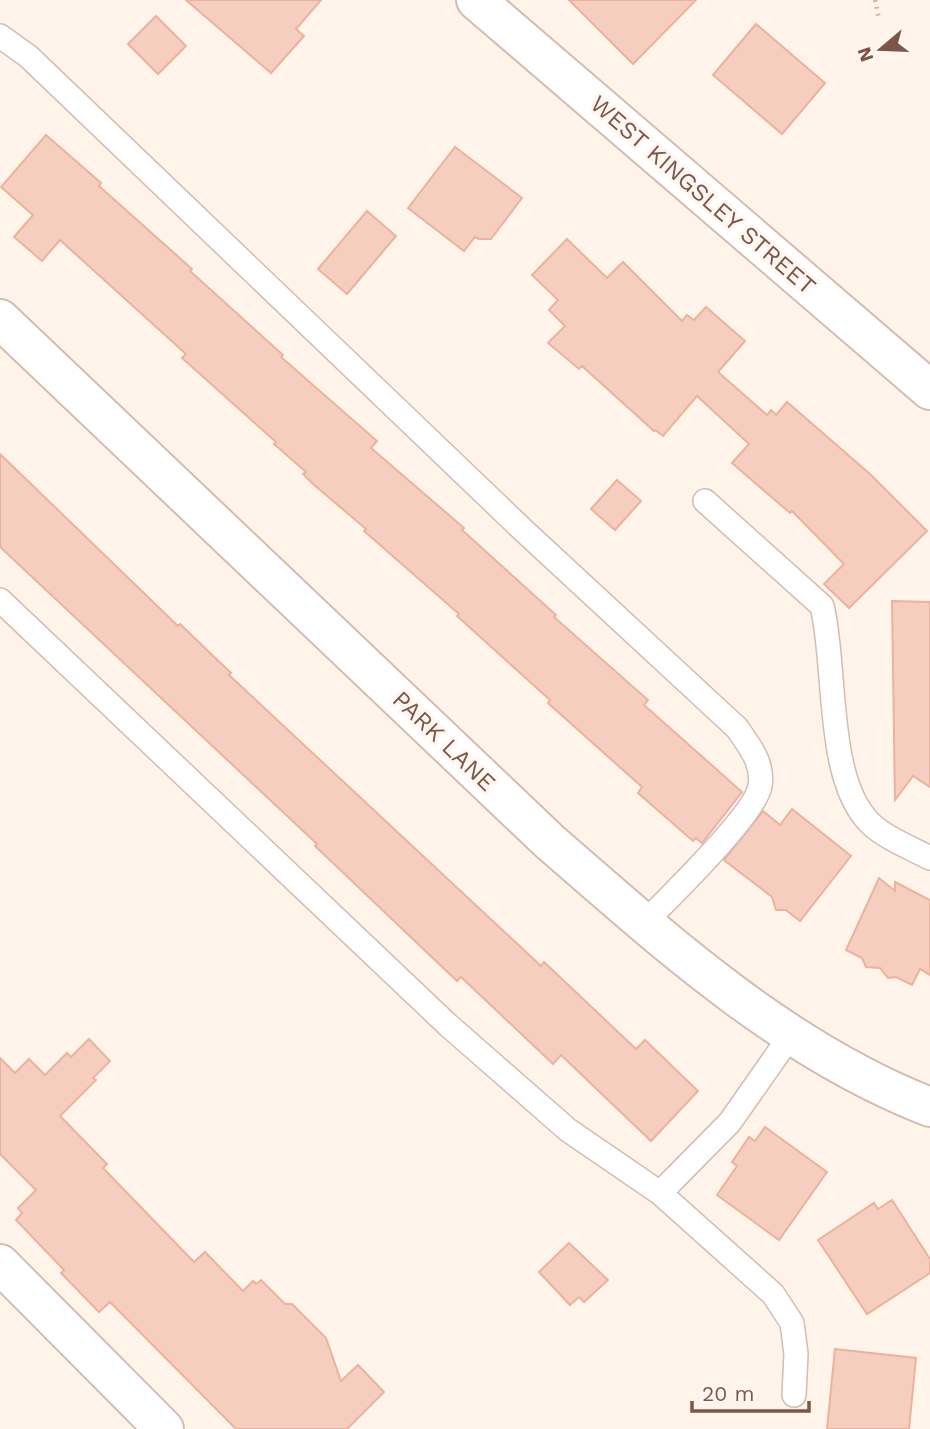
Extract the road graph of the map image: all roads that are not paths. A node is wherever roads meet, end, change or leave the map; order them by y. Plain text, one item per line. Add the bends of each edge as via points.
1 (476, 0) edge
2 (0, 36) edge
3 (0, 318) edge
4 (930, 390) edge
5 (705, 501) dead end
6 (0, 600) edge
7 (930, 858) edge
8 (645, 922) junction
9 (791, 1035) junction
10 (930, 1107) edge
11 (660, 1193) junction
12 (0, 1264) edge
13 (794, 1395) dead end
14 (164, 1429) edge

1 - 4 street, WEST KINGSLEY STREET
2 - 8 lane via 28,56 737,728 760,762 760,788 743,817
3 - 8 street, PARK LANE via 550,841
5 - 7 lane via 822,606 844,776 870,823
6 - 11 lane via 448,1025 568,1130
8 - 9 street, PARK LANE
9 - 10 street, PARK LANE via 843,1068
9 - 11 lane via 730,1122
11 - 13 lane via 773,1294 792,1323
12 - 14 street

